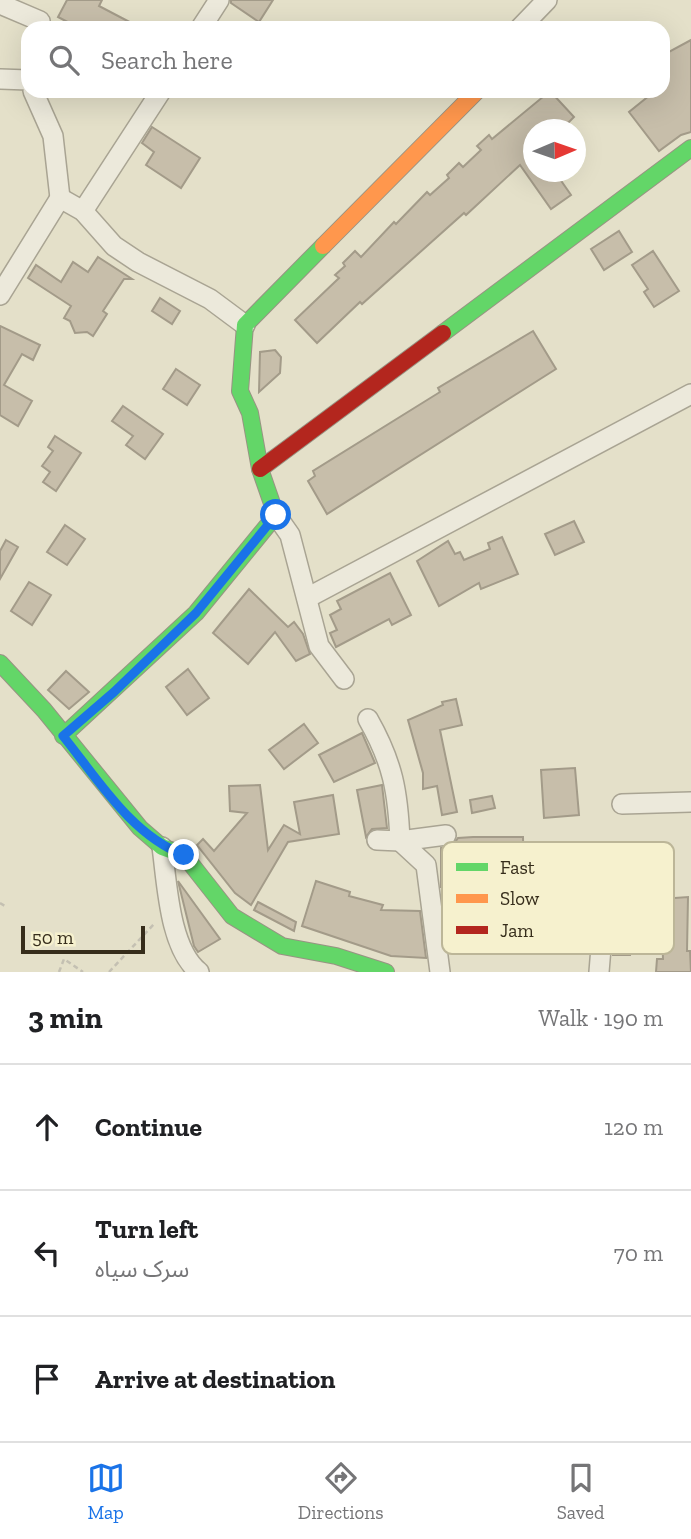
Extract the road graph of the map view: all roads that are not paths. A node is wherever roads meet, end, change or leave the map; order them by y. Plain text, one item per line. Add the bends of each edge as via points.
1 (219, 0) edge
2 (547, 0) edge
3 (0, 4) edge
4 (40, 21) dead end
5 (206, 21) edge
6 (527, 21) edge
7 (0, 79) edge
8 (21, 80) edge
9 (36, 98) edge
10 (156, 98) edge
11 (470, 98) edge
12 (691, 148) edge
13 (60, 198) junction
14 (83, 211) junction
15 (0, 295) edge
16 (245, 325) junction
17 (691, 394) edge
18 (260, 469) junction
19 (276, 515) junction
20 (307, 598) junction
21 (0, 663) edge
22 (344, 680) dead end
23 (368, 719) dead end
24 (63, 736) junction
25 (691, 802) edge
26 (622, 804) dead end
27 (446, 835) dead end
28 (377, 840) dead end
29 (400, 841) junction
30 (162, 847) junction
31 (600, 954) edge
32 (199, 972) edge
33 (387, 972) edge
34 (440, 972) edge
35 (599, 972) edge

1 - 5 street
2 - 6 street
3 - 4 street
7 - 8 street
9 - 13 street via 53,136
10 - 14 street
11 - 16 street
12 - 18 street
13 - 14 street
13 - 15 street
14 - 16 street via 114,246 210,299
16 - 18 street via 240,391 250,412
17 - 20 street
18 - 19 street
19 - 20 street via 290,535
19 - 24 street via 196,613
20 - 22 street via 320,646
21 - 24 street
23 - 29 street via 386,751 398,792
24 - 30 street via 140,828
25 - 26 street
27 - 29 street
28 - 29 street
29 - 34 street via 426,865
30 - 32 street via 170,909 181,946
30 - 33 street via 184,855 232,916 282,946
31 - 35 street

